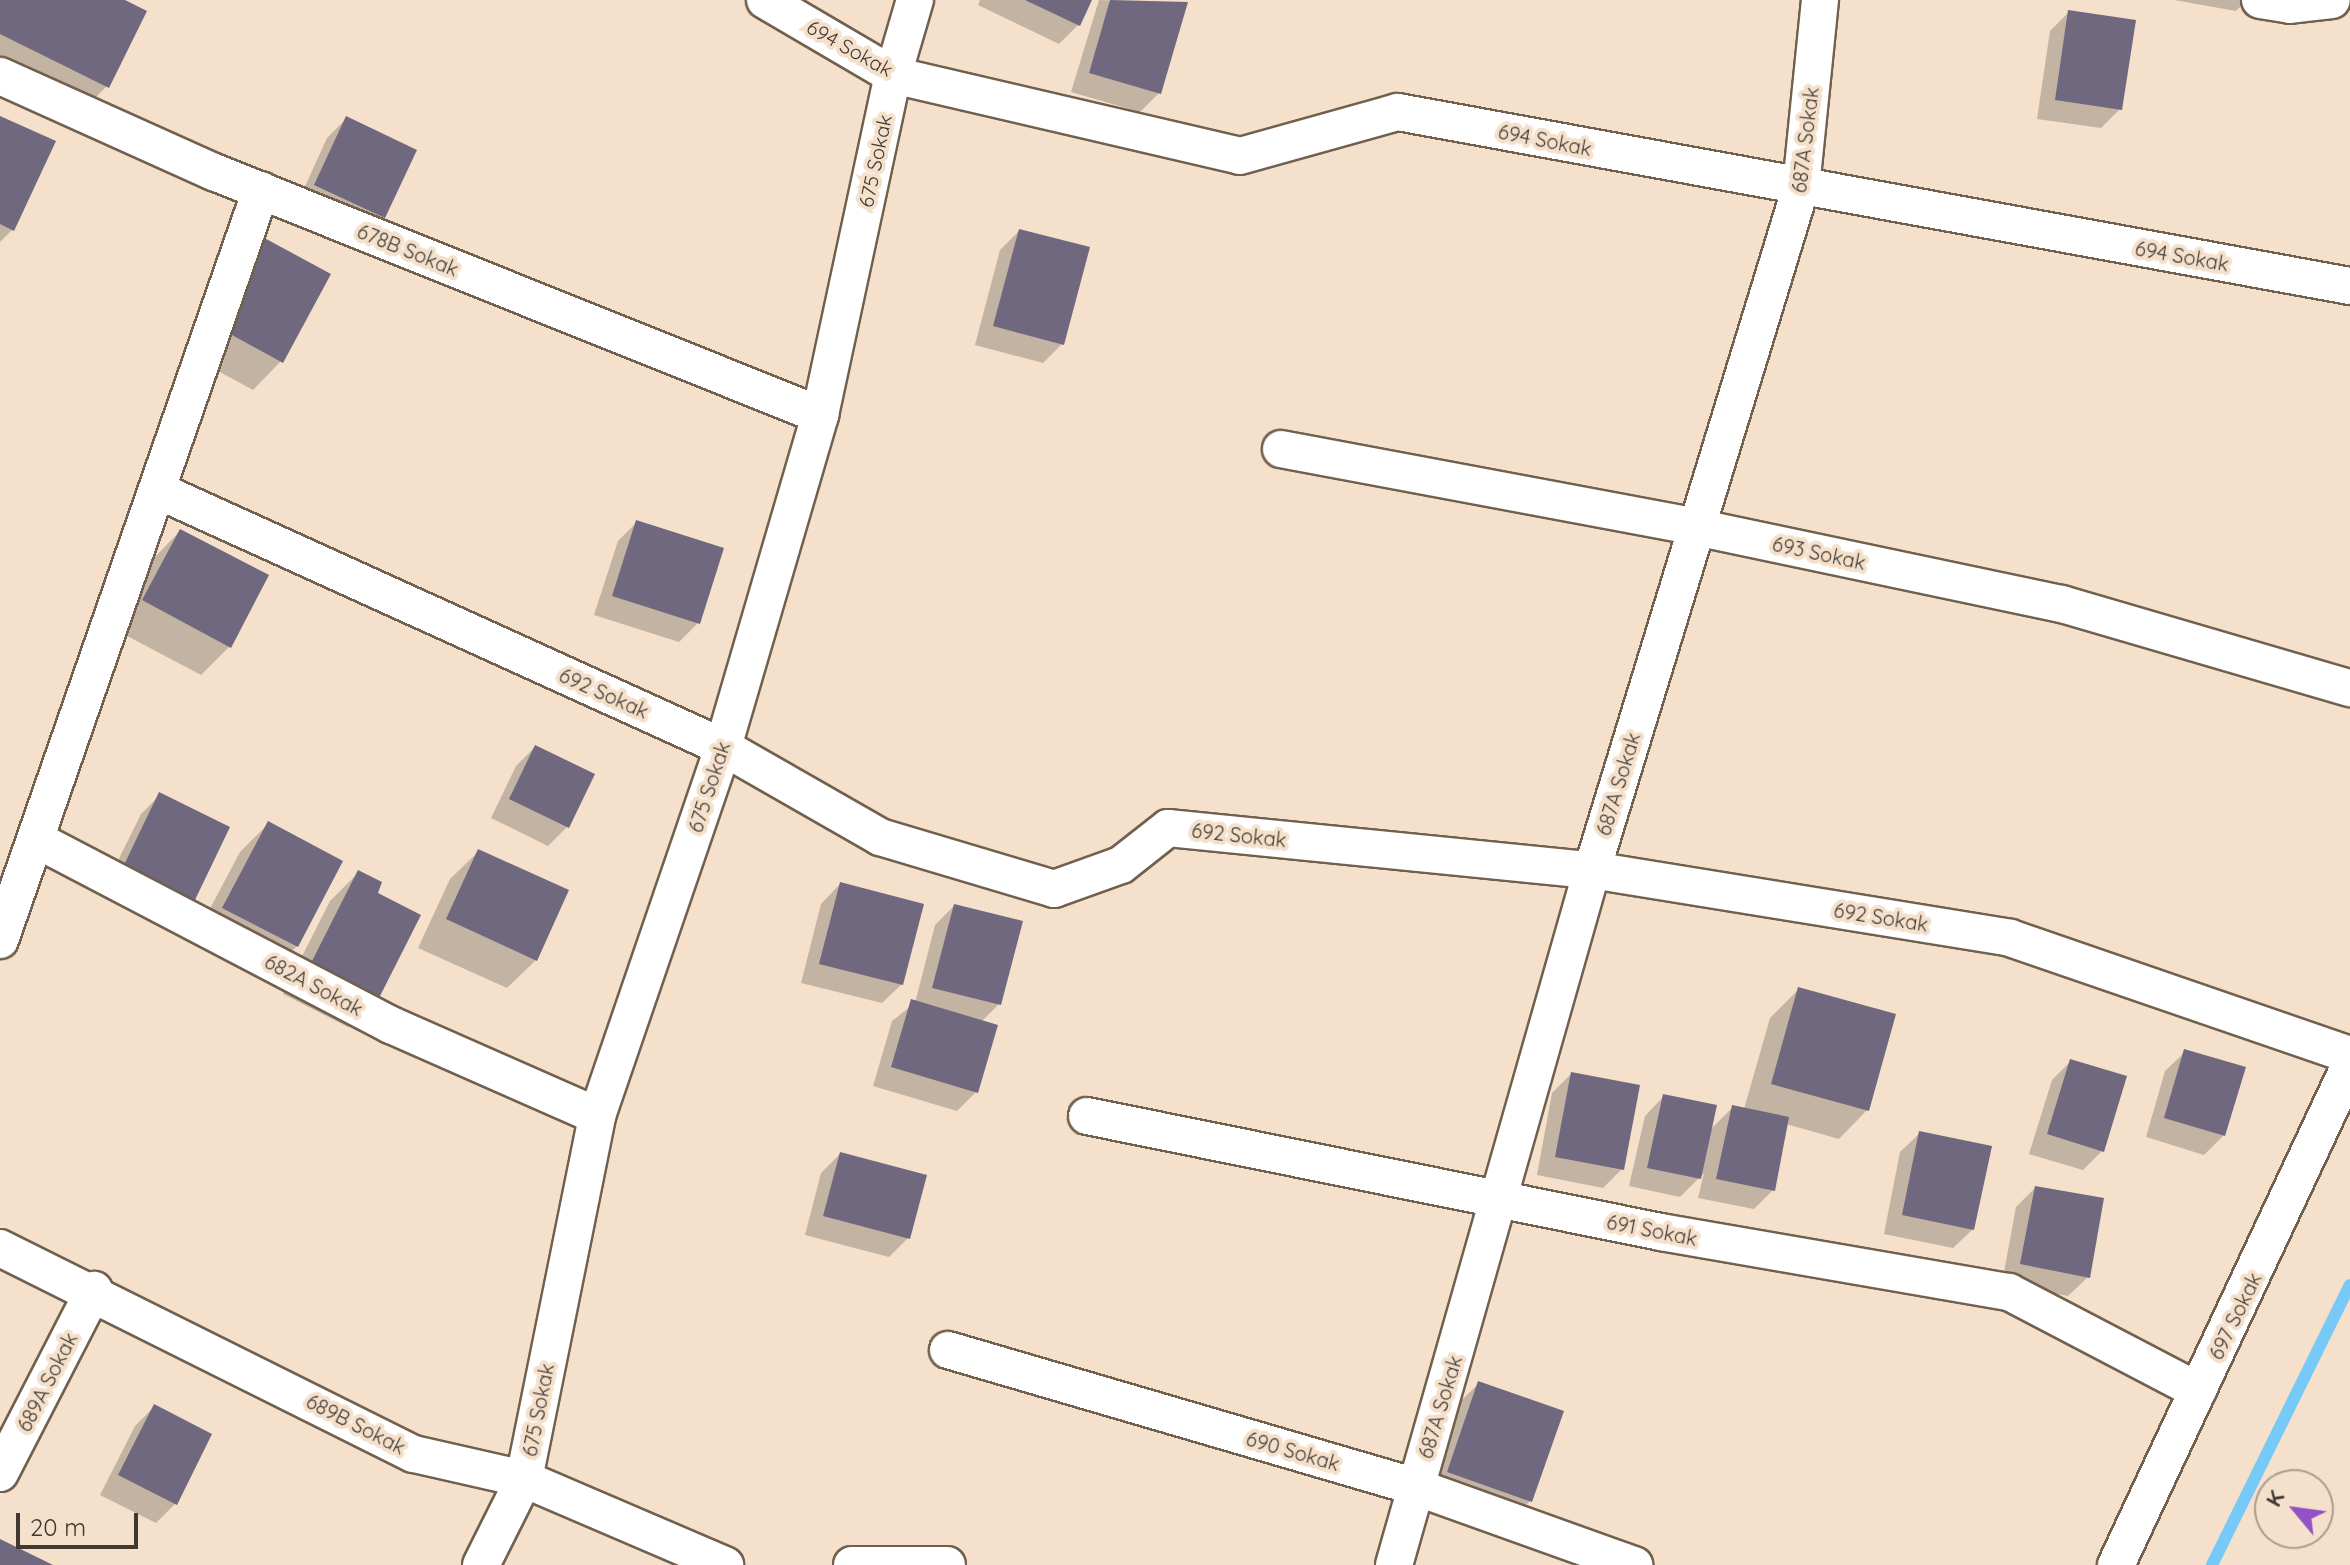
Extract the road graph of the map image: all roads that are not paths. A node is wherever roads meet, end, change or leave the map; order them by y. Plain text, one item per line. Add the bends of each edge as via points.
1 (765, 0) edge
2 (915, 0) edge
3 (1820, 0) edge
4 (2260, 0) edge
5 (2332, 0) edge
6 (893, 75) junction
7 (0, 76) edge
8 (1801, 187) junction
9 (261, 190) junction
10 (2350, 286) edge
11 (820, 415) junction
12 (1281, 449) dead end
13 (157, 490) junction
14 (1696, 527) junction
15 (2350, 688) edge
16 (723, 747) junction
17 (37, 840) junction
18 (1592, 870) junction
19 (0, 940) edge
20 (2350, 1055) edge
21 (2350, 1065) edge
22 (597, 1116) junction
23 (1087, 1116) dead end
24 (1501, 1200) junction
25 (0, 1248) edge
26 (94, 1290) junction
27 (948, 1350) dead end
28 (2198, 1391) junction
29 (0, 1473) edge
30 (524, 1479) junction
31 (1416, 1487) junction
32 (481, 1565) edge
33 (725, 1565) edge
34 (852, 1565) edge
35 (947, 1565) edge
36 (1394, 1565) edge
37 (1634, 1565) edge
38 (2116, 1565) edge

1 - 6 street, 694 Sokak
2 - 6 street, 675 Sokak
3 - 8 street, 687A Sokak
4 - 5 street via 2290,5
6 - 8 street, 694 Sokak via 1240,156 1398,112
6 - 11 street, 675 Sokak
7 - 9 street, 678B Sokak
8 - 10 street, 694 Sokak
8 - 14 street, 687A Sokak
9 - 11 street, 678B Sokak
9 - 13 street
11 - 16 street, 675 Sokak
12 - 14 street, 693 Sokak
13 - 16 street, 692 Sokak
13 - 17 street
14 - 15 street, 693 Sokak via 2062,604
14 - 18 street, 687A Sokak
16 - 18 street, 692 Sokak via 880,837 1054,889 1121,865 1168,828
16 - 22 street, 675 Sokak
17 - 19 street
17 - 22 street, 682A Sokak via 391,1025
18 - 20 street, 692 Sokak via 2010,938
18 - 24 street, 687A Sokak
21 - 28 street, 697 Sokak
22 - 30 street, 675 Sokak
23 - 24 street, 691 Sokak
24 - 28 street, 691 Sokak via 2009,1292
24 - 31 street, 687A Sokak
25 - 26 street, 689B Sokak
26 - 29 street, 689A Sokak
26 - 30 street, 689B Sokak via 414,1454
27 - 31 street, 690 Sokak
28 - 38 street, 697 Sokak
30 - 32 street, 675 Sokak
30 - 33 street, 689B Sokak
31 - 36 street, 687A Sokak
31 - 37 street, 690 Sokak
34 - 35 street

